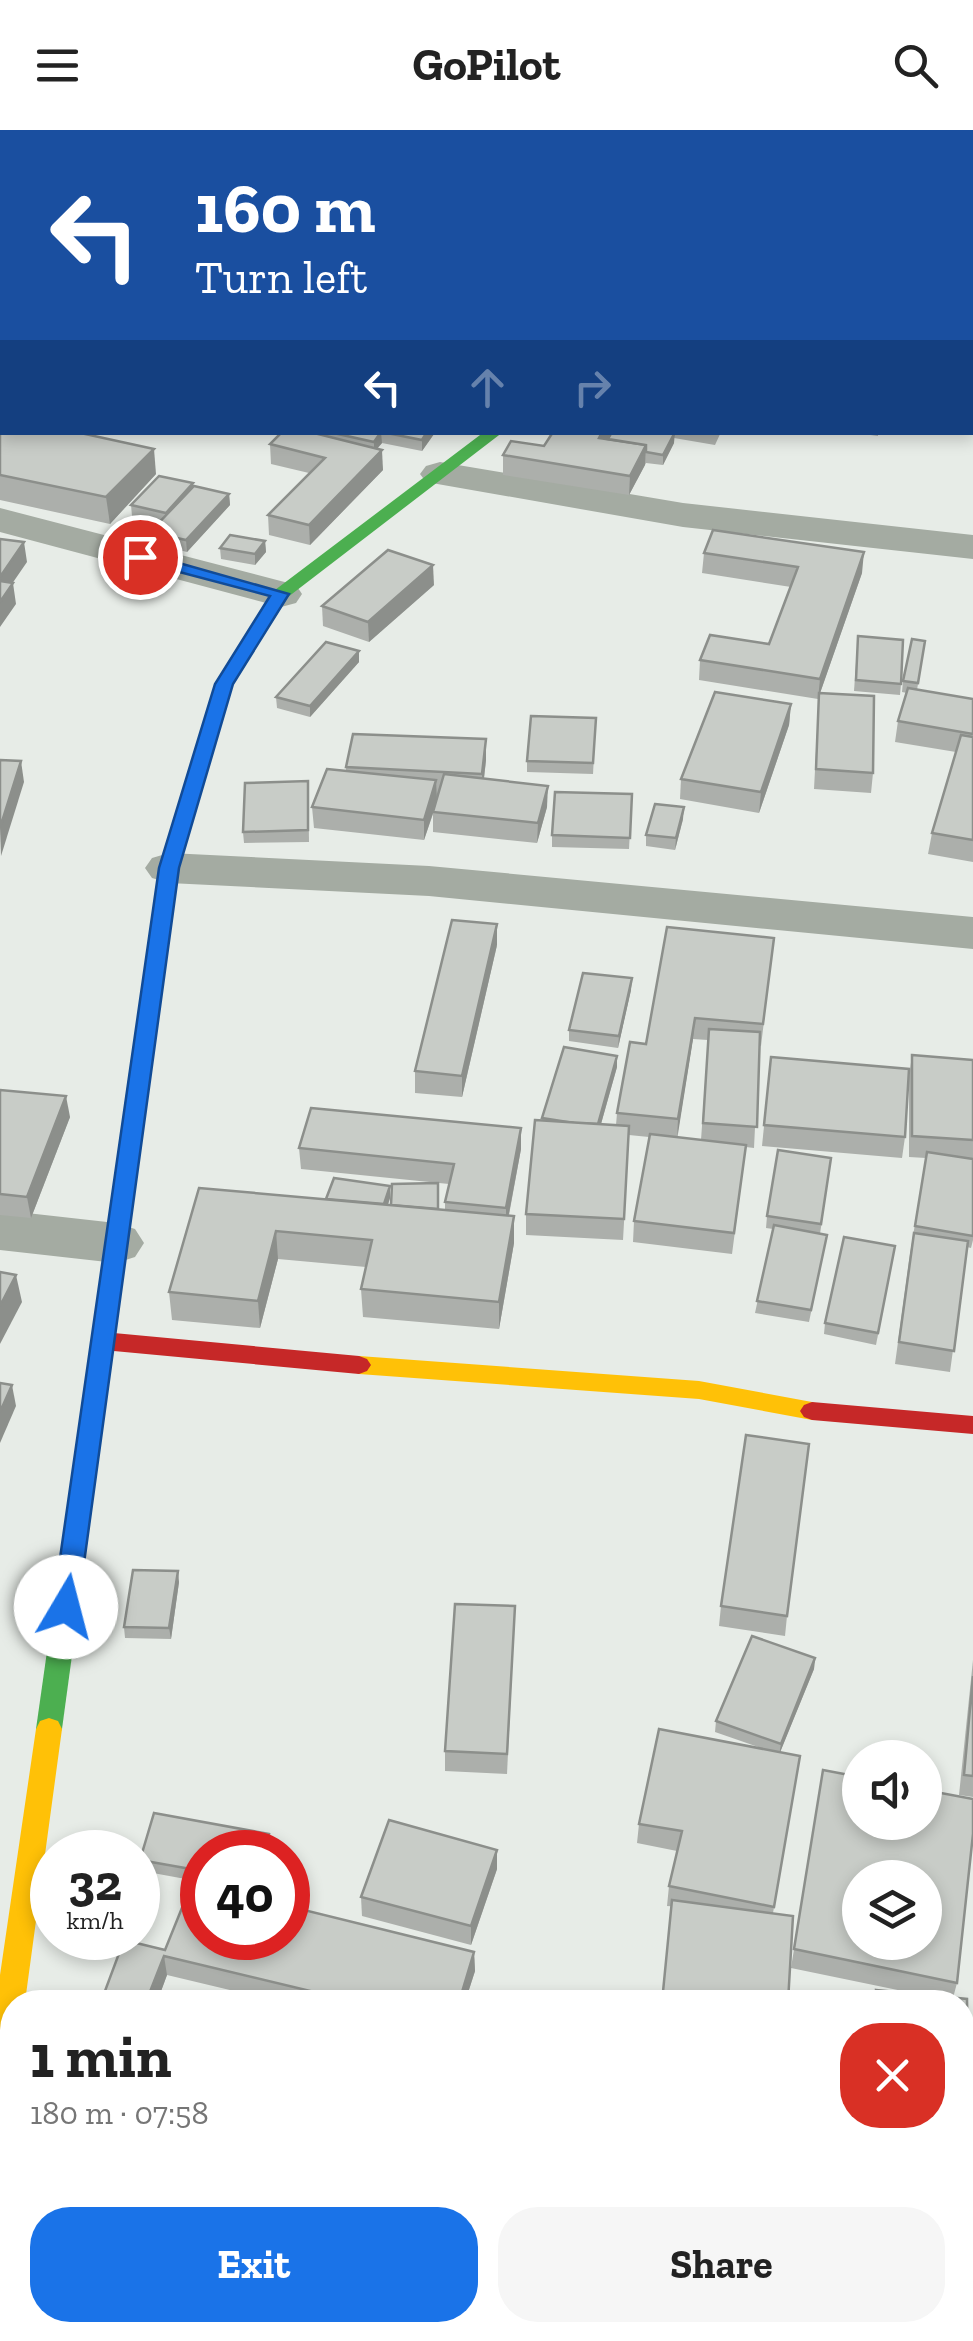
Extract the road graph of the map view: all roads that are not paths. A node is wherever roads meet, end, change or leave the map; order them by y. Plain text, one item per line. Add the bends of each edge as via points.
1 (491, 435) edge
2 (440, 474) junction
3 (0, 520) edge
4 (973, 547) edge
5 (281, 594) junction
6 (169, 868) junction
7 (973, 933) edge
8 (0, 1230) edge
9 (116, 1243) junction
10 (103, 1341) junction
11 (973, 1424) edge
12 (16, 1990) edge

1 - 2 street
2 - 4 street via 683,516
2 - 5 street
3 - 5 street
5 - 6 street via 224,684
6 - 7 street via 429,881
6 - 9 street
8 - 9 street
9 - 10 street
10 - 11 street via 698,1390 836,1415
10 - 12 street

